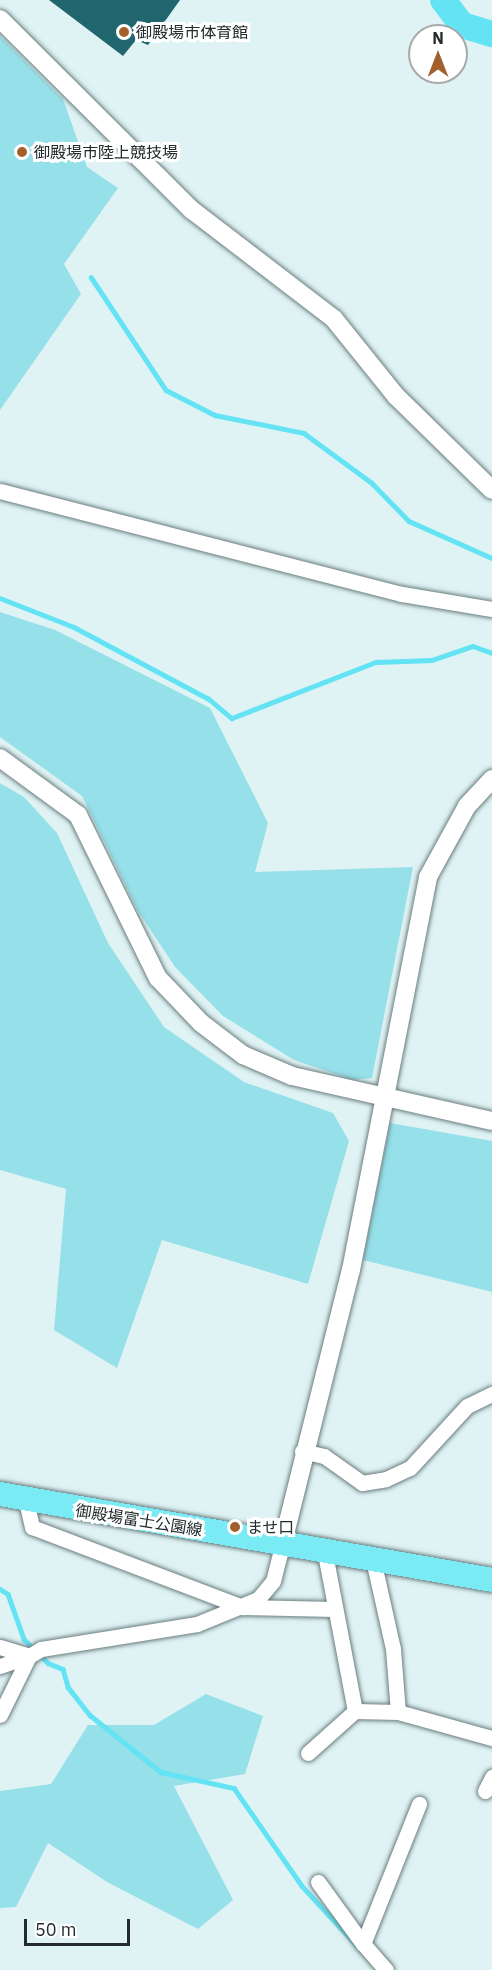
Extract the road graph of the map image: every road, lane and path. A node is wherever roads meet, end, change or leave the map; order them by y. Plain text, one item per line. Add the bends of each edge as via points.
1 (0, 19) edge
2 (492, 490) edge
3 (0, 491) edge
4 (492, 609) edge
5 (0, 758) edge
6 (492, 779) edge
7 (381, 1096) junction
8 (492, 1121) edge
9 (492, 1394) edge
10 (302, 1450) junction
11 (0, 1494) edge
12 (26, 1501) junction
13 (283, 1542) junction
14 (324, 1548) junction
15 (372, 1555) junction
16 (492, 1580) edge
17 (243, 1607) junction
18 (335, 1609) junction
19 (0, 1647) edge
20 (29, 1656) junction
21 (0, 1666) edge
22 (354, 1711) junction
23 (398, 1712) junction
24 (0, 1716) edge
25 (492, 1738) edge
26 (308, 1753) dead end
27 (419, 1804) dead end
28 (318, 1882) dead end
29 (363, 1944) junction
30 (386, 1970) edge

1 - 2 street via 192,210 334,319 396,396
3 - 4 street via 402,594
5 - 7 street via 78,815 158,978 201,1023 243,1054 292,1076
6 - 7 street via 467,806 428,877
7 - 8 street
7 - 10 street via 351,1270
9 - 10 street via 467,1406 410,1468 386,1479 362,1483 324,1456
10 - 13 street
11 - 12 main road, 御殿場富士公園線
12 - 13 main road, 御殿場富士公園線
12 - 17 street via 32,1527
13 - 14 main road, 御殿場富士公園線
13 - 17 street via 273,1581
14 - 15 main road, 御殿場富士公園線
14 - 18 street
15 - 16 main road, 御殿場富士公園線
15 - 23 street via 393,1649
17 - 18 street
17 - 20 street via 197,1624 41,1648
18 - 22 street
19 - 20 street
20 - 21 street
20 - 24 street
22 - 23 street
22 - 26 street
23 - 25 street
27 - 29 street
28 - 29 street
29 - 30 street

